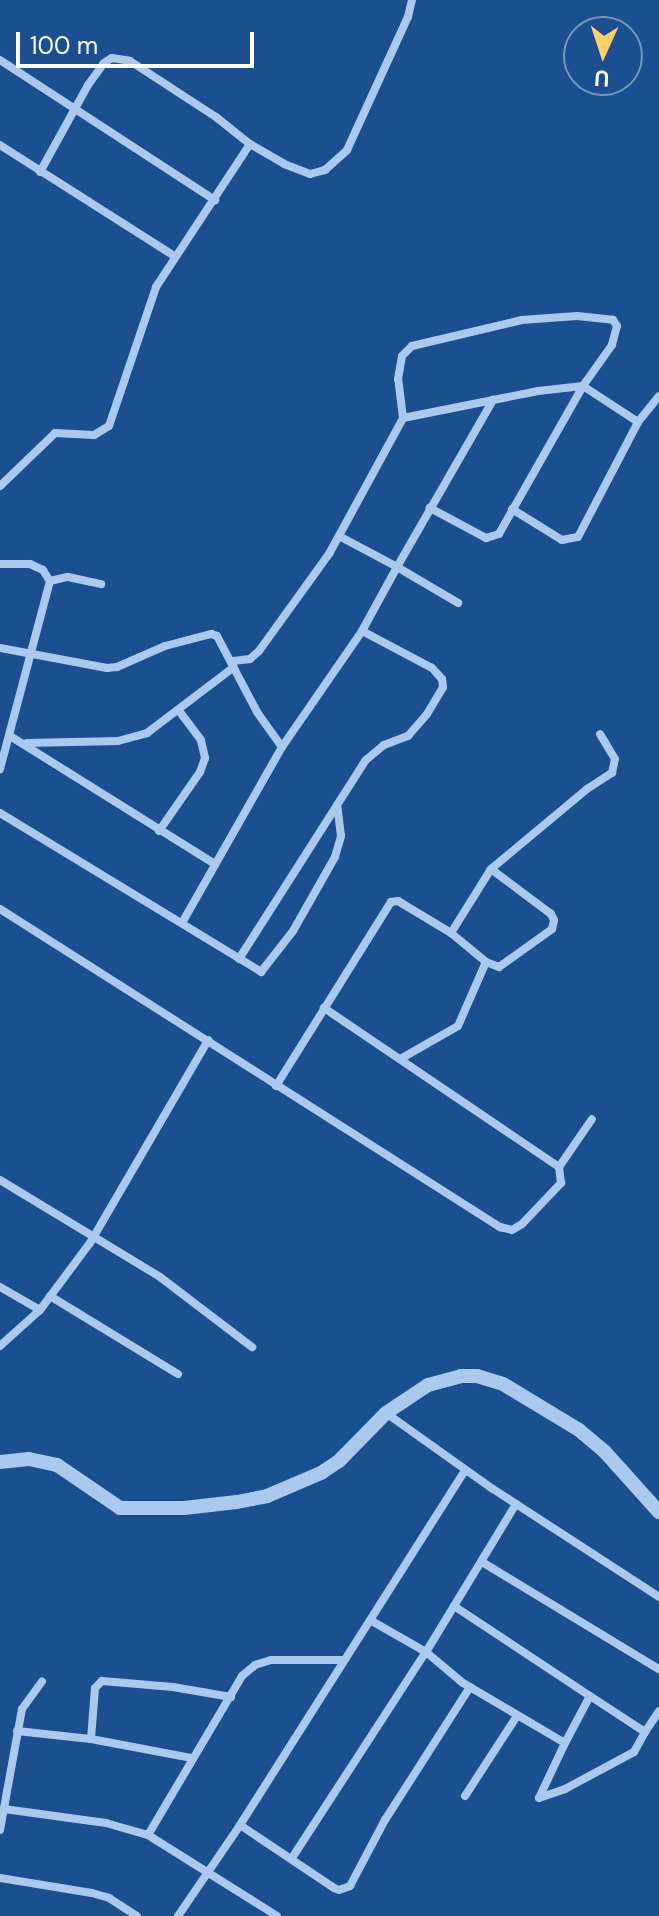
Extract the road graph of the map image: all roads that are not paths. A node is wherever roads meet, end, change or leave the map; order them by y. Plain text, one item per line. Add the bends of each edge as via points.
1 (412, 0) edge
2 (0, 60) edge
3 (76, 108) junction
4 (250, 144) junction
5 (0, 145) edge
6 (40, 172) junction
7 (215, 200) junction
8 (174, 256) junction
9 (583, 386) junction
10 (659, 396) edge
11 (493, 400) junction
12 (403, 418) junction
13 (638, 422) junction
14 (0, 486) edge
15 (430, 508) junction
16 (512, 509) junction
17 (339, 536) junction
18 (0, 564) edge
19 (397, 567) junction
20 (50, 581) junction
21 (101, 584) dead end
22 (458, 603) dead end
23 (362, 631) junction
24 (0, 648) edge
25 (29, 655) junction
26 (233, 664) junction
27 (179, 711) junction
28 (600, 734) dead end
29 (10, 736) junction
30 (26, 744) junction
31 (282, 747) junction
32 (0, 769) edge
33 (337, 805) junction
34 (0, 813) edge
35 (159, 831) junction
36 (215, 864) junction
37 (491, 869) junction
38 (0, 909) edge
39 (182, 923) junction
40 (451, 933) junction
41 (239, 959) junction
42 (486, 962) junction
43 (324, 1008) junction
44 (208, 1040) junction
45 (402, 1058) junction
46 (276, 1086) junction
47 (592, 1119) dead end
48 (559, 1167) junction
49 (0, 1180) edge
50 (95, 1235) junction
51 (0, 1287) edge
52 (50, 1296) junction
53 (40, 1310) junction
54 (0, 1346) edge
55 (252, 1347) dead end
56 (178, 1374) dead end
57 (386, 1413) junction
58 (0, 1462) edge
59 (465, 1470) junction
60 (516, 1504) junction
61 (659, 1512) edge
62 (482, 1562) junction
63 (659, 1597) edge
64 (454, 1606) junction
65 (370, 1620) junction
66 (426, 1652) junction
67 (343, 1660) junction
68 (659, 1669) edge
69 (42, 1681) dead end
70 (470, 1687) junction
71 (590, 1696) junction
72 (231, 1697) junction
73 (659, 1711) edge
74 (517, 1716) junction
75 (17, 1731) junction
76 (645, 1732) junction
77 (91, 1739) junction
78 (565, 1743) junction
79 (192, 1758) junction
80 (465, 1796) dead end
81 (4, 1809) junction
82 (240, 1825) junction
83 (0, 1830) edge
84 (148, 1835) junction
85 (292, 1858) junction
86 (208, 1870) junction
87 (0, 1878) edge
88 (137, 1916) edge
89 (178, 1916) edge
90 (277, 1916) edge

1 - 4 street via 356,135 335,163 310,174
2 - 3 street
3 - 4 street via 104,63 120,58
3 - 6 street
3 - 7 street
4 - 7 street
5 - 6 street
6 - 8 street
7 - 8 street
8 - 14 street via 156,287 109,426 94,435 55,433
9 - 11 street
9 - 12 street via 616,336 613,320 522,320 412,346 402,356 398,379
9 - 13 street
9 - 16 street
10 - 13 street
11 - 12 street
11 - 15 street
12 - 17 street
13 - 16 street via 578,537 562,540
15 - 16 street via 493,539
15 - 19 street
17 - 19 street
17 - 26 street via 259,651
18 - 20 street via 30,564
19 - 22 street
19 - 23 street
20 - 21 street via 68,577
20 - 25 street
23 - 31 street
23 - 33 street via 432,668 443,687 408,736 384,745 366,760
24 - 25 street
25 - 26 street via 94,668 117,667 206,633 217,636
25 - 29 street
26 - 27 street
26 - 31 street
27 - 30 street via 147,733 118,741
27 - 35 street via 201,740 205,758
28 - 37 street via 615,759 612,773
29 - 30 street
29 - 32 street
30 - 35 street
31 - 36 street
33 - 41 street
33 - 41 street via 341,836 335,857 293,931 261,972
34 - 39 street
35 - 36 street
36 - 39 street
37 - 40 street
37 - 42 street via 551,914 554,925 507,965
38 - 44 street
39 - 41 street
40 - 42 street
40 - 43 street via 398,901 391,902
42 - 45 street via 458,1026
43 - 45 street
43 - 46 street
44 - 46 street
44 - 50 street
45 - 48 street
46 - 48 street via 500,1227 512,1230 522,1224 561,1183
47 - 48 street
49 - 50 street
50 - 52 street
50 - 55 street
51 - 53 street
52 - 53 street
52 - 56 street
53 - 54 street
57 - 58 street via 339,1461 310,1479 267,1496 208,1506 120,1508 57,1465 29,1459
57 - 59 street
57 - 61 street via 446,1379 477,1376 503,1384 579,1430
59 - 60 street
59 - 65 street
60 - 62 street
60 - 63 street
62 - 64 street
62 - 68 street
64 - 66 street
64 - 71 street
65 - 66 street
65 - 67 street
66 - 70 street
66 - 85 street
67 - 72 street via 271,1660 255,1665
67 - 82 street
69 - 75 street via 22,1709
70 - 74 street
70 - 85 street via 385,1820 350,1886 334,1888
71 - 76 street
71 - 78 street
72 - 77 street via 102,1681 95,1688
72 - 79 street
73 - 76 street
74 - 78 street
74 - 80 street
75 - 77 street
75 - 81 street
76 - 78 street via 634,1752 539,1798
77 - 79 street
79 - 84 street
81 - 83 street
81 - 84 street via 106,1823
82 - 85 street
82 - 86 street
84 - 86 street
86 - 89 street
86 - 90 street
87 - 88 street via 92,1893

